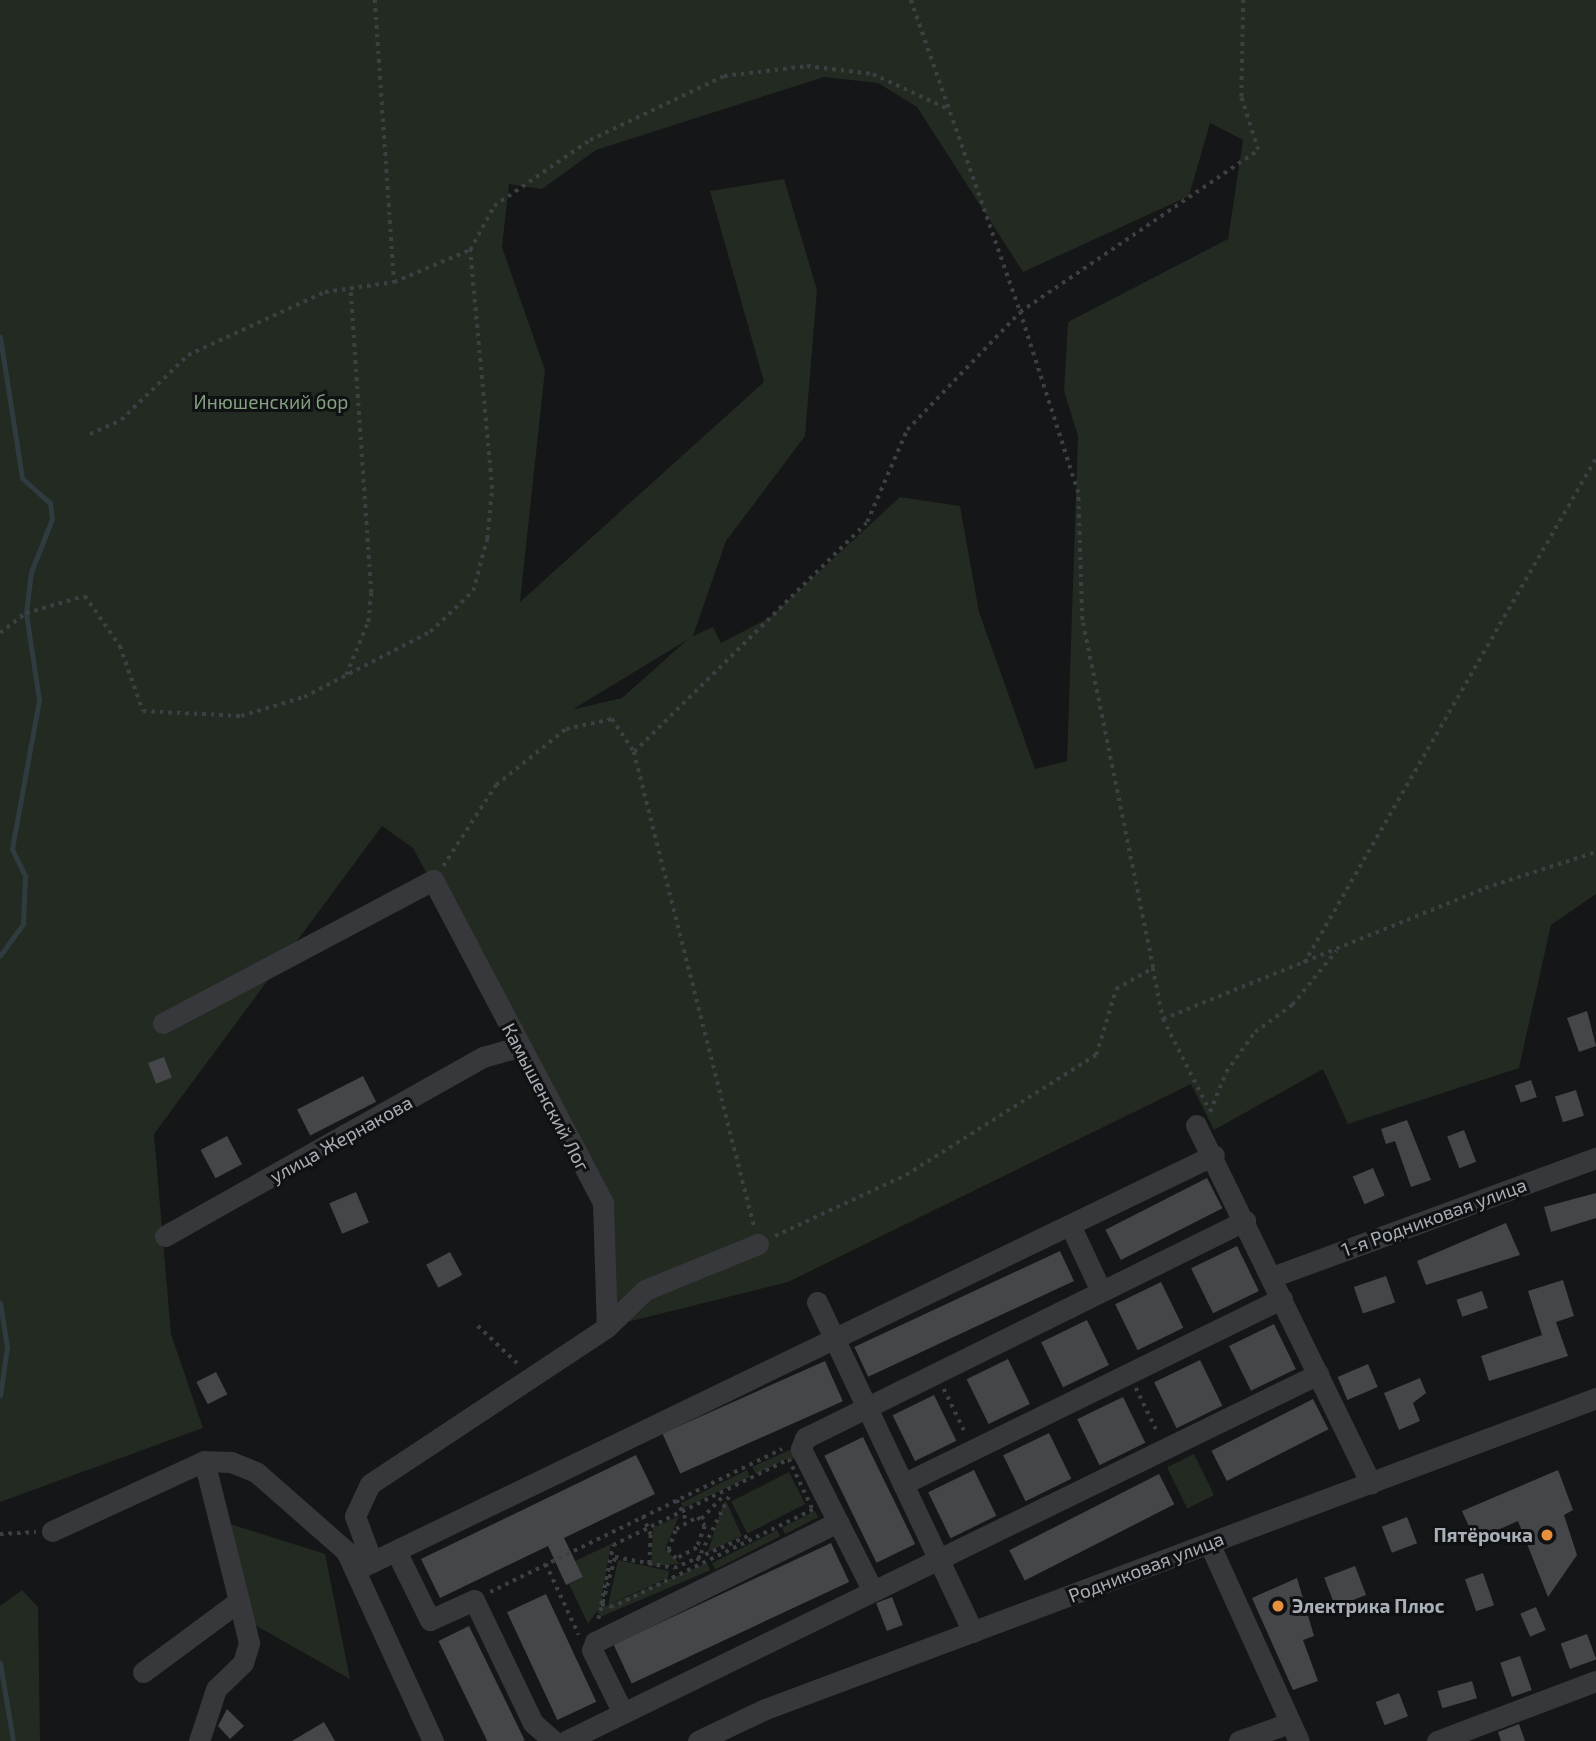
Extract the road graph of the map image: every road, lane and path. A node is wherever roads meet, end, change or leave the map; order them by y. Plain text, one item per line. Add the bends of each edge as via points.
1 (374, 0) edge
2 (911, 0) edge
3 (1243, 0) edge
4 (948, 109) junction
5 (470, 250) junction
6 (394, 282) junction
7 (350, 288) junction
8 (1020, 312) junction
9 (90, 434) dead end
10 (1596, 458) edge
11 (0, 633) edge
12 (346, 675) junction
13 (634, 752) junction
14 (1596, 852) edge
15 (433, 880) junction
16 (1338, 949) junction
17 (1304, 963) junction
18 (1153, 968) junction
19 (1163, 1019) junction
20 (163, 1023) dead end
21 (518, 1047) junction
22 (1198, 1125) dead end
23 (1214, 1155) junction
24 (1596, 1158) edge
25 (1245, 1221) junction
26 (1070, 1225) junction
27 (165, 1236) dead end
28 (758, 1244) junction
29 (1272, 1277) junction
30 (1101, 1291) junction
31 (1282, 1298) junction
32 (817, 1302) dead end
33 (478, 1326) dead end
34 (607, 1327) junction
35 (834, 1339) junction
36 (936, 1373) junction
37 (1129, 1373) junction
38 (1318, 1374) junction
39 (531, 1377) junction
40 (1596, 1398) edge
41 (866, 1407) junction
42 (800, 1443) junction
43 (1166, 1449) junction
44 (973, 1450) junction
45 (204, 1461) junction
46 (748, 1465) junction
47 (754, 1477) junction
48 (1371, 1484) junction
49 (903, 1485) junction
50 (730, 1494) dead end
51 (722, 1497) junction
52 (677, 1500) junction
53 (682, 1511) junction
54 (643, 1516) junction
55 (686, 1519) junction
56 (701, 1519) junction
57 (838, 1522) junction
58 (649, 1527) junction
59 (52, 1531) joint
60 (1, 1534) edge
61 (748, 1536) dead end
62 (1209, 1543) junction
63 (396, 1551) junction
64 (695, 1557) junction
65 (708, 1558) junction
66 (939, 1559) junction
67 (546, 1564) junction
68 (363, 1566) junction
69 (649, 1568) junction
70 (873, 1591) junction
71 (474, 1600) junction
72 (239, 1601) junction
73 (601, 1605) junction
74 (598, 1618) dead end
75 (973, 1632) junction
76 (592, 1646) junction
77 (143, 1672) dead end
78 (1596, 1681) edge
79 (623, 1713) junction
80 (1294, 1732) edge
81 (199, 1741) edge
82 (433, 1741) edge
83 (554, 1741) edge
84 (566, 1741) edge
85 (698, 1741) edge
86 (1239, 1741) edge
87 (1437, 1741) edge

1 - 6 path
2 - 4 path
3 - 8 path via 1241,97 1258,150
4 - 5 path via 873,75 807,66 724,76 590,140 504,198 487,216
4 - 8 path
5 - 6 path
5 - 12 path via 492,489 474,591 430,632
6 - 7 path
7 - 9 path via 325,292 188,355 121,420
7 - 12 path via 371,593 368,622
8 - 13 path via 907,430 867,522
8 - 18 path via 1078,493 1082,620
10 - 17 path
11 - 12 path via 26,612 85,596 120,646 143,711 241,716 304,697
13 - 15 path via 612,719 566,729 496,785
13 - 28 path via 713,1045
14 - 16 path via 1485,888
15 - 20 street
15 - 21 street, Камышенский Лог
16 - 17 path
16 - 19 path via 1292,1005 1255,1032 1226,1072 1210,1112
17 - 19 path
18 - 19 path
18 - 28 path via 1116,989 1096,1055 906,1175
21 - 27 street, улица Жернакова via 483,1058
21 - 34 street, Камышенский Лог via 603,1203
22 - 23 street
23 - 25 street
23 - 26 street
24 - 29 street, 1-я Родниковая улица
25 - 29 street
25 - 30 street
26 - 30 street
26 - 35 street
28 - 34 street via 645,1290
29 - 31 street
30 - 36 street
31 - 37 street
31 - 38 street
32 - 35 street
33 - 39 path
34 - 39 street
35 - 41 street
35 - 63 street
36 - 41 street
36 - 44 path
37 - 43 path
37 - 44 street
38 - 43 street
38 - 48 street
39 - 68 street via 370,1483 355,1516
40 - 48 street, Родниковая улица
41 - 42 street
41 - 49 street
42 - 46 path
42 - 57 street
43 - 66 street
44 - 49 street
45 - 59 street
45 - 68 street via 232,1462 256,1472 320,1523
45 - 72 street
46 - 47 path
46 - 52 path
47 - 53 path
47 - 65 path via 792,1460 815,1508
48 - 62 street, Родниковая улица
49 - 66 street
50 - 51 path
51 - 56 path
51 - 64 path via 712,1533
52 - 53 path
52 - 54 path
53 - 55 path
53 - 58 path
54 - 58 path
54 - 67 path
55 - 56 path
55 - 64 path via 668,1549 681,1560
56 - 64 path via 703,1535
57 - 70 street
57 - 76 street
58 - 69 path
58 - 73 path via 613,1545
59 - 60 path
61 - 65 path
62 - 75 street, Родниковая улица
62 - 80 street
63 - 68 street
63 - 71 street via 430,1620
64 - 65 path
64 - 69 path
65 - 73 path via 613,1607
66 - 70 street
66 - 75 street
67 - 71 path
67 - 76 path via 580,1637
68 - 82 street
69 - 73 path via 615,1557
70 - 79 street
71 - 83 street via 533,1723
72 - 77 street
72 - 81 street via 249,1643 243,1663 216,1689
73 - 74 path
75 - 85 street, Родниковая улица via 763,1710
76 - 79 street
78 - 87 street
79 - 84 street
80 - 86 street

